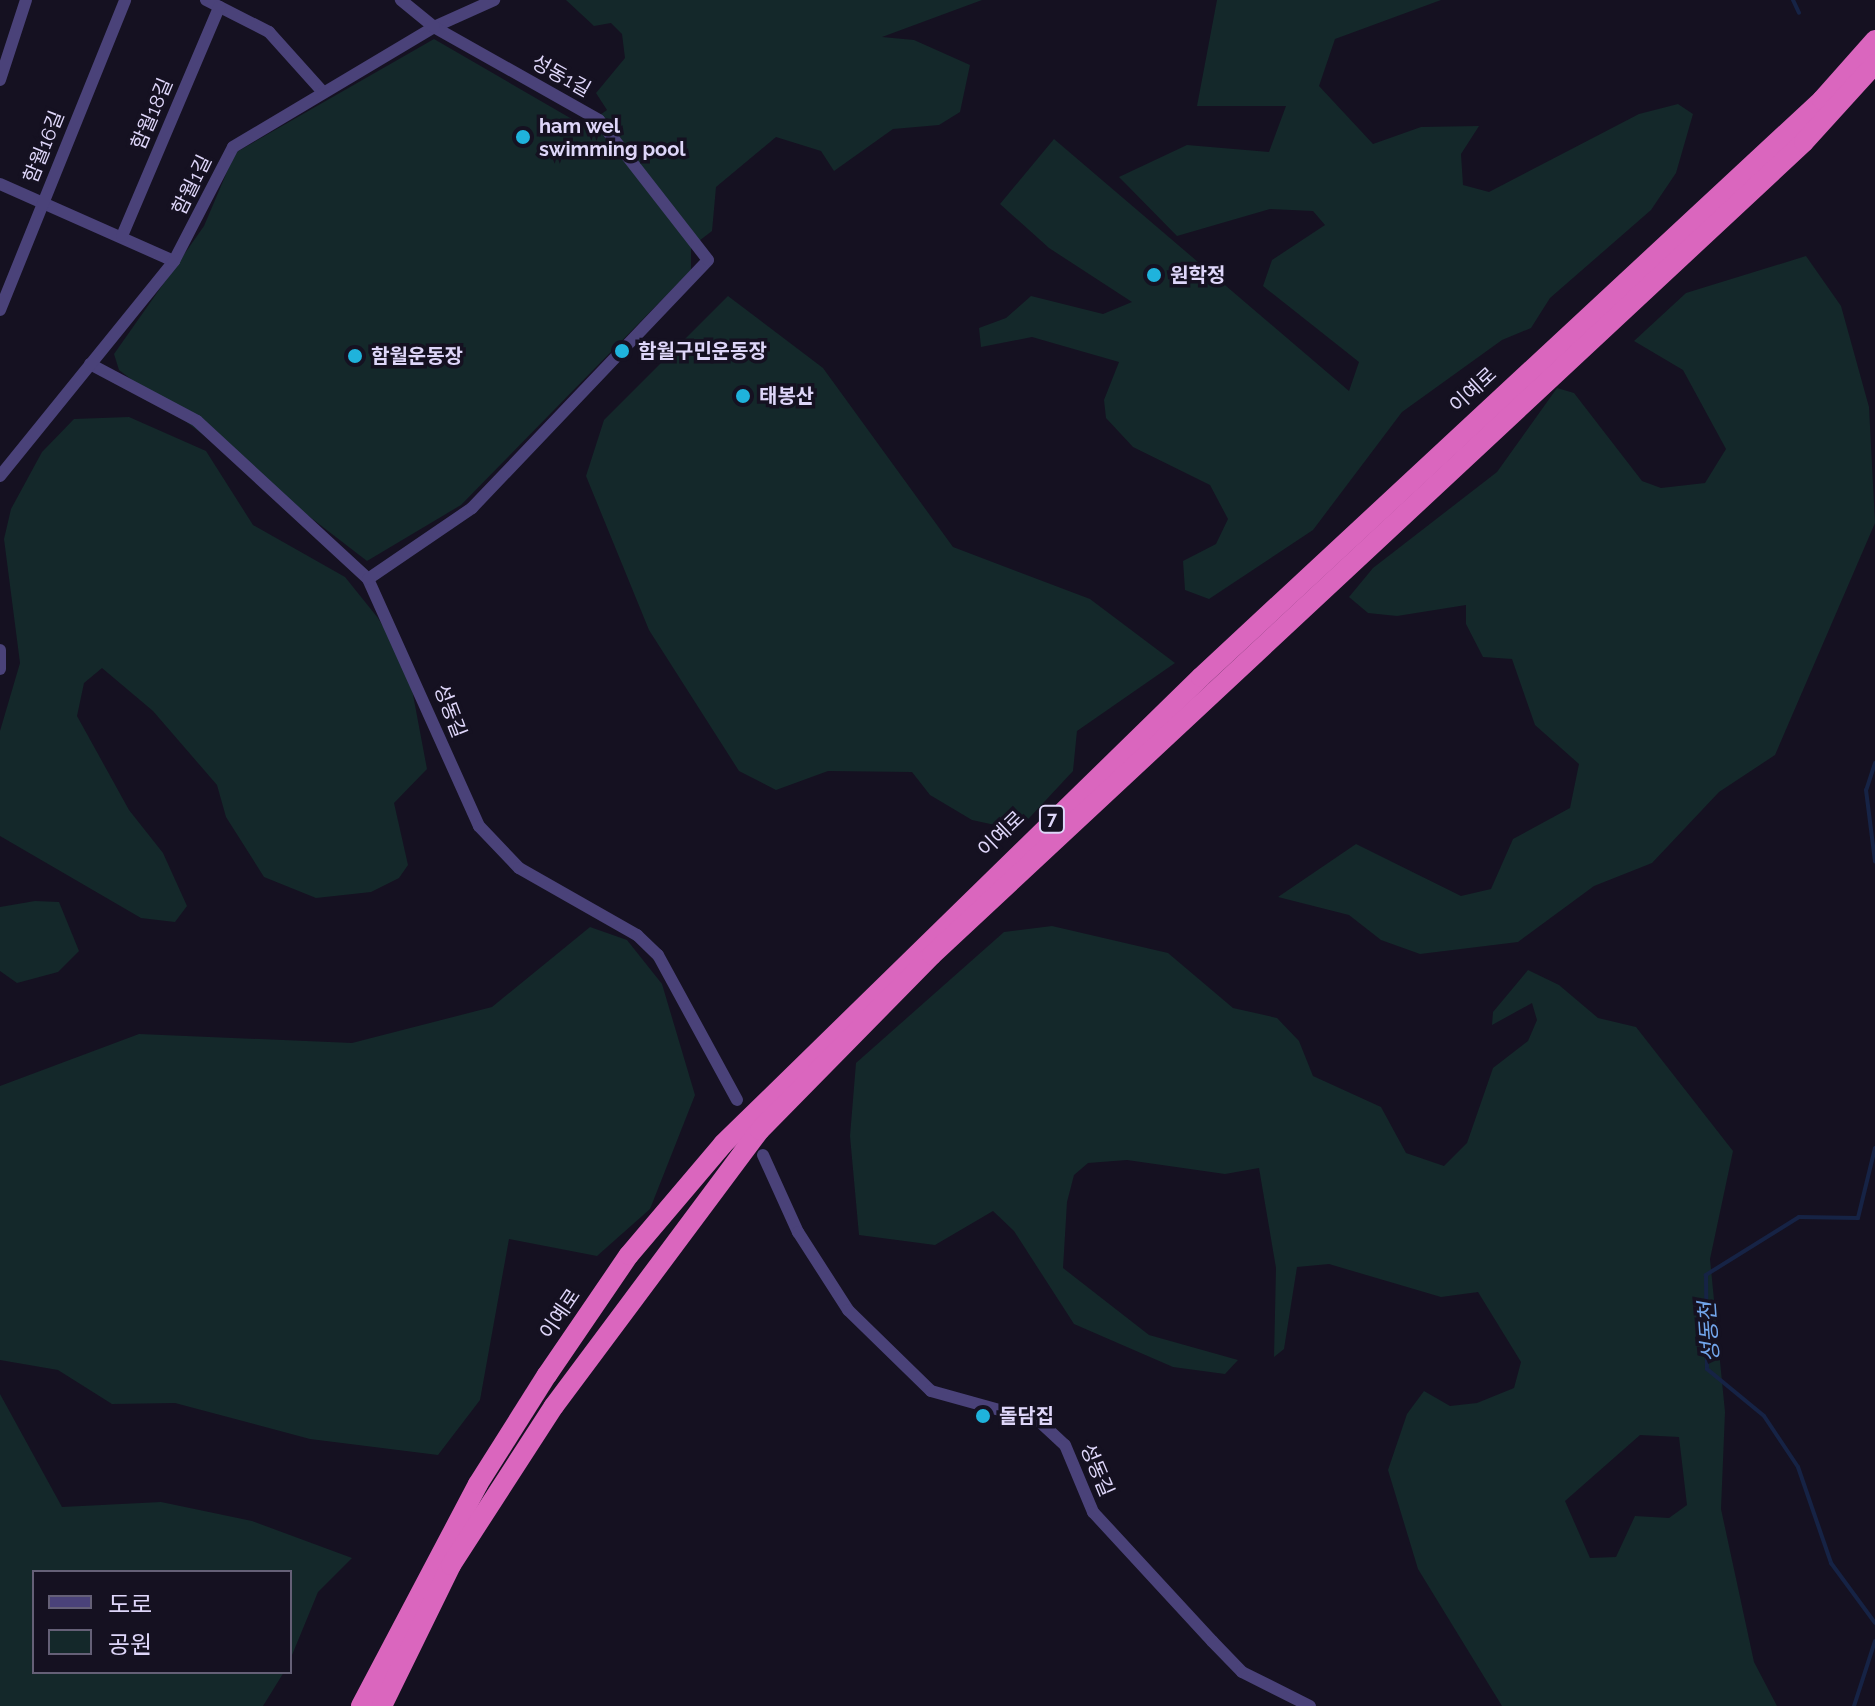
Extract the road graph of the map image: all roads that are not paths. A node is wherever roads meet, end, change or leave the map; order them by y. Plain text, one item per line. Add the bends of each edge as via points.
1 (26, 0) edge
2 (125, 0) edge
3 (206, 0) edge
4 (401, 0) edge
5 (494, 0) edge
6 (219, 7) junction
7 (434, 27) junction
8 (1875, 40) edge
9 (1875, 64) edge
10 (0, 80) edge
11 (322, 91) junction
12 (0, 184) edge
13 (43, 203) junction
14 (122, 236) junction
15 (174, 261) junction
16 (0, 310) edge
17 (90, 364) junction
18 (0, 476) edge
19 (368, 579) junction
20 (0, 650) edge
21 (0, 669) edge
22 (737, 1100) dead end
23 (763, 1155) dead end
24 (361, 1706) edge
25 (382, 1706) edge
26 (1310, 1706) edge

1 - 10 street
2 - 13 street, 함월16길
3 - 6 street
4 - 7 street, 성동1길
5 - 7 street, 함월1길
6 - 11 street via 269,32
6 - 14 street, 함월18길
7 - 11 street, 함월1길
7 - 19 street, 성동1길 via 599,120 708,260 472,508
8 - 24 highway, 이예로 / 7 via 1822,100 1178,698 723,1144 629,1255 547,1375 478,1484
9 - 25 highway, 이예로 / 7 via 1782,163 932,955 760,1130 554,1406 451,1565
11 - 15 street, 함월1길 via 233,147
12 - 13 street
13 - 14 street
13 - 16 street, 함월16길
14 - 15 street
15 - 17 street, 함월1길
17 - 18 street, 함월1길
17 - 19 street, 성동길 via 197,421
19 - 22 street, 성동길 via 479,826 519,868 637,935 658,955
20 - 21 street
23 - 26 street, 성동길 via 798,1232 848,1310 931,1391 1039,1421 1065,1445 1093,1512 1222,1651 1242,1672

